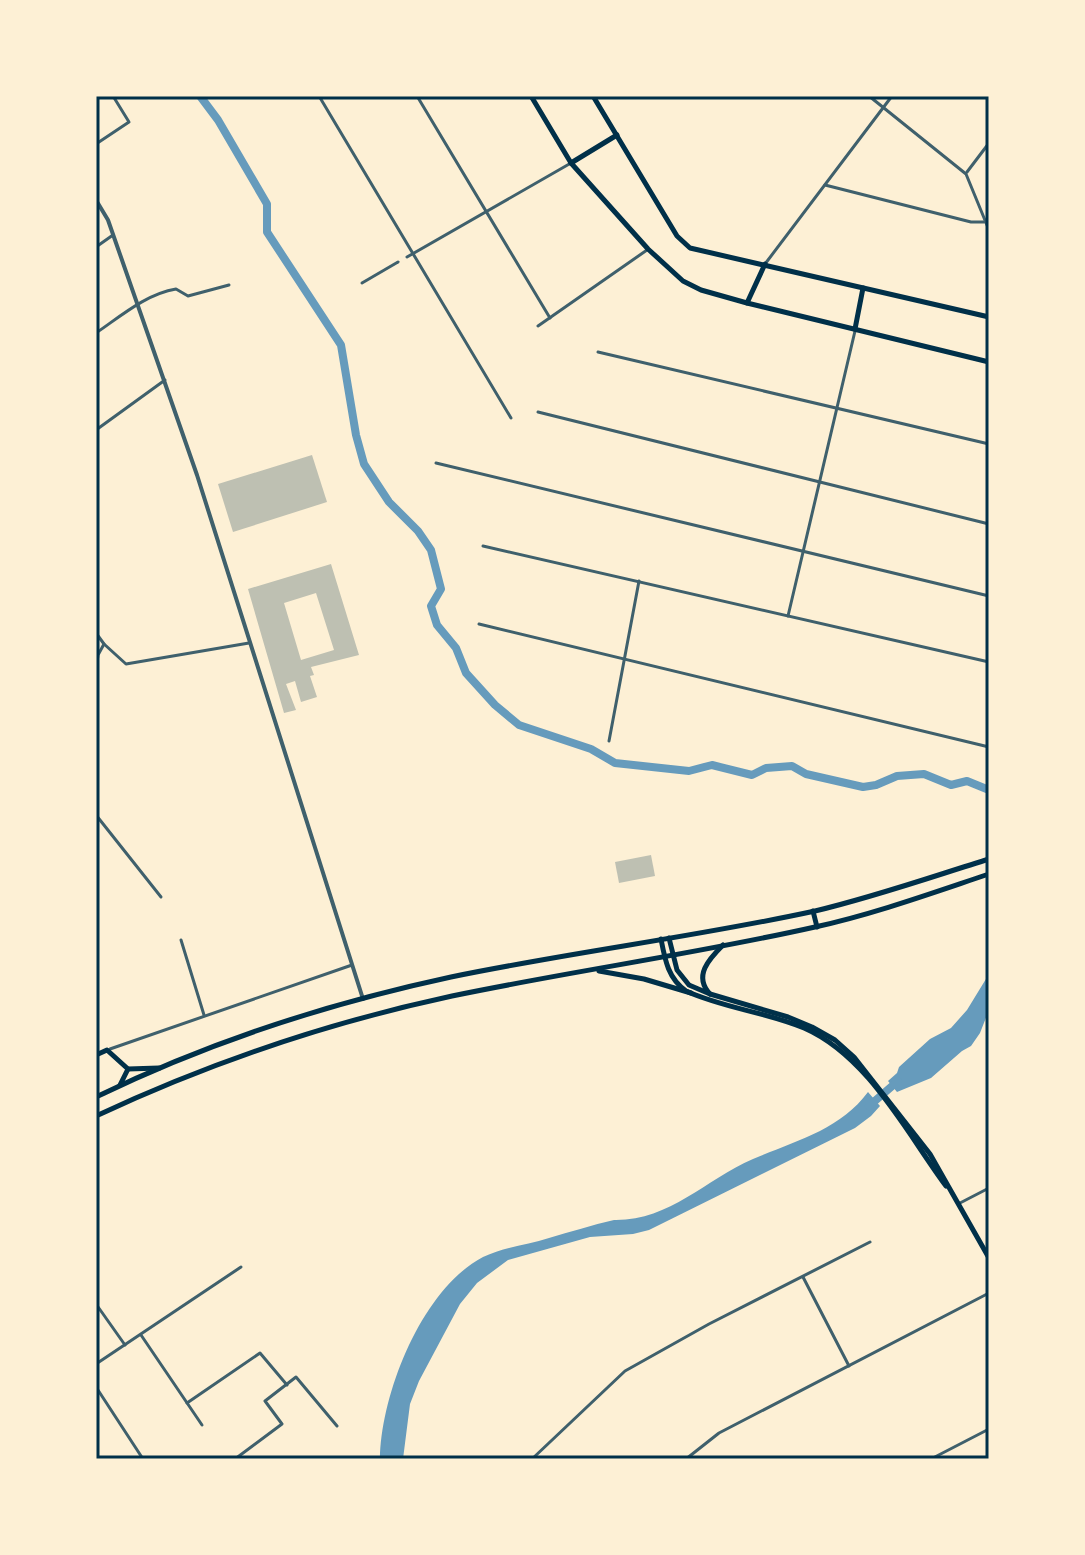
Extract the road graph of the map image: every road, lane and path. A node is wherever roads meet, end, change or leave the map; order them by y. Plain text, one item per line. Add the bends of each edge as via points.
1 (113, 96) edge
2 (319, 96) edge
3 (417, 96) edge
4 (531, 96) edge
5 (593, 96) edge
6 (869, 96) edge
7 (892, 96) edge
8 (883, 107) junction
9 (617, 135) junction
10 (989, 143) edge
11 (96, 144) edge
12 (571, 163) junction
13 (966, 174) junction
14 (825, 185) junction
15 (96, 200) edge
16 (487, 212) junction
17 (984, 222) junction
18 (989, 230) edge
19 (113, 235) junction
20 (96, 247) edge
21 (648, 249) junction
22 (413, 254) junction
23 (407, 257) dead end
24 (398, 262) dead end
25 (765, 264) junction
26 (362, 283) dead end
27 (229, 285) dead end
28 (863, 288) junction
29 (747, 303) junction
30 (137, 305) junction
31 (989, 317) edge
32 (550, 318) junction
33 (538, 326) dead end
34 (855, 329) junction
35 (96, 333) edge
36 (598, 352) dead end
37 (989, 362) edge
38 (165, 380) junction
39 (838, 408) junction
40 (538, 412) dead end
41 (511, 418) dead end
42 (96, 430) edge
43 (989, 444) edge
44 (436, 463) dead end
45 (820, 481) junction
46 (989, 524) edge
47 (483, 546) dead end
48 (803, 550) junction
49 (639, 581) junction
50 (989, 596) edge
51 (788, 616) junction
52 (479, 624) dead end
53 (96, 633) edge
54 (249, 643) junction
55 (104, 644) junction
56 (625, 658) junction
57 (989, 662) edge
58 (96, 670) edge
59 (609, 741) dead end
60 (989, 747) edge
61 (96, 815) edge
62 (989, 859) edge
63 (989, 874) edge
64 (161, 897) dead end
65 (813, 911) junction
66 (817, 927) junction
67 (669, 938) junction
68 (661, 939) junction
69 (181, 940) dead end
70 (723, 945) junction
71 (673, 955) junction
72 (664, 957) junction
73 (352, 965) junction
74 (590, 970) junction
75 (691, 993) junction
76 (710, 994) junction
77 (363, 999) junction
78 (204, 1015) junction
79 (107, 1050) junction
80 (96, 1055) edge
81 (161, 1068) junction
82 (128, 1069) junction
83 (870, 1078) junction
84 (120, 1085) junction
85 (96, 1097) edge
86 (96, 1116) edge
87 (989, 1188) edge
88 (959, 1203) junction
89 (870, 1242) dead end
90 (989, 1258) edge
91 (241, 1267) dead end
92 (802, 1276) junction
93 (989, 1293) edge
94 (96, 1304) edge
95 (141, 1335) junction
96 (125, 1345) junction
97 (96, 1364) edge
98 (849, 1366) junction
99 (287, 1385) junction
100 (96, 1387) edge
101 (187, 1403) junction
102 (202, 1425) dead end
103 (337, 1426) dead end
104 (989, 1429) edge
105 (944, 1452) junction
106 (143, 1459) edge
107 (235, 1459) edge
108 (532, 1459) edge
109 (686, 1459) edge
110 (931, 1459) edge
111 (948, 1459) edge

1 - 11 street via 129,122
2 - 22 street
3 - 16 street
4 - 12 main road
5 - 9 main road
6 - 8 street
7 - 8 street
8 - 13 street
8 - 14 street
9 - 12 main road
9 - 25 main road via 686,245
10 - 13 street
12 - 16 street
12 - 21 main road
13 - 17 street
14 - 17 street
14 - 25 street
15 - 19 street
16 - 22 street
16 - 32 street
17 - 18 street
19 - 20 street
19 - 30 street
21 - 29 main road via 691,286
21 - 32 street
22 - 23 street
22 - 41 street
24 - 26 street
25 - 28 main road
25 - 29 main road
27 - 30 street via 188,296 176,289 166,291
28 - 31 main road
28 - 34 main road
29 - 34 main road
30 - 35 street
30 - 38 street
32 - 33 street
34 - 37 main road
34 - 39 street
36 - 39 street
38 - 42 street
38 - 54 street
39 - 43 street
39 - 45 street
40 - 45 street
44 - 48 street
45 - 46 street
45 - 48 street
47 - 49 street
48 - 50 street
48 - 51 street
49 - 51 street
49 - 56 street
51 - 57 street
52 - 56 street
53 - 55 street
54 - 55 street via 126,664
54 - 73 street
55 - 58 street
56 - 59 street
56 - 60 street
61 - 64 street
62 - 65 main road
63 - 66 main road
65 - 66 main road
65 - 67 main road
66 - 70 main road
67 - 68 main road
67 - 71 main road
68 - 72 main road
68 - 77 main road via 469,973
69 - 78 street
70 - 71 main road
70 - 76 main road via 703,970
71 - 72 main road
71 - 76 main road via 685,981
72 - 74 main road
72 - 75 main road via 674,979
73 - 77 street
73 - 78 street
74 - 75 main road
74 - 86 main road via 375,1016 194,1074
75 - 83 main road via 812,1032
76 - 83 main road via 812,1027 844,1048
77 - 81 main road
78 - 79 street
79 - 80 main road
79 - 82 main road
81 - 82 main road
81 - 84 main road
82 - 84 main road
83 - 88 main road
84 - 85 main road
87 - 88 street
88 - 90 main road
89 - 92 street
91 - 95 street
92 - 98 street
92 - 108 street via 625,1371
93 - 98 street
94 - 96 street
95 - 96 street
95 - 101 street
96 - 97 street
98 - 109 street via 719,1433
99 - 101 street via 260,1353
99 - 103 street via 296,1377
99 - 107 street via 265,1401 282,1424
100 - 106 street
101 - 102 street
104 - 105 street
105 - 110 street
105 - 111 street

